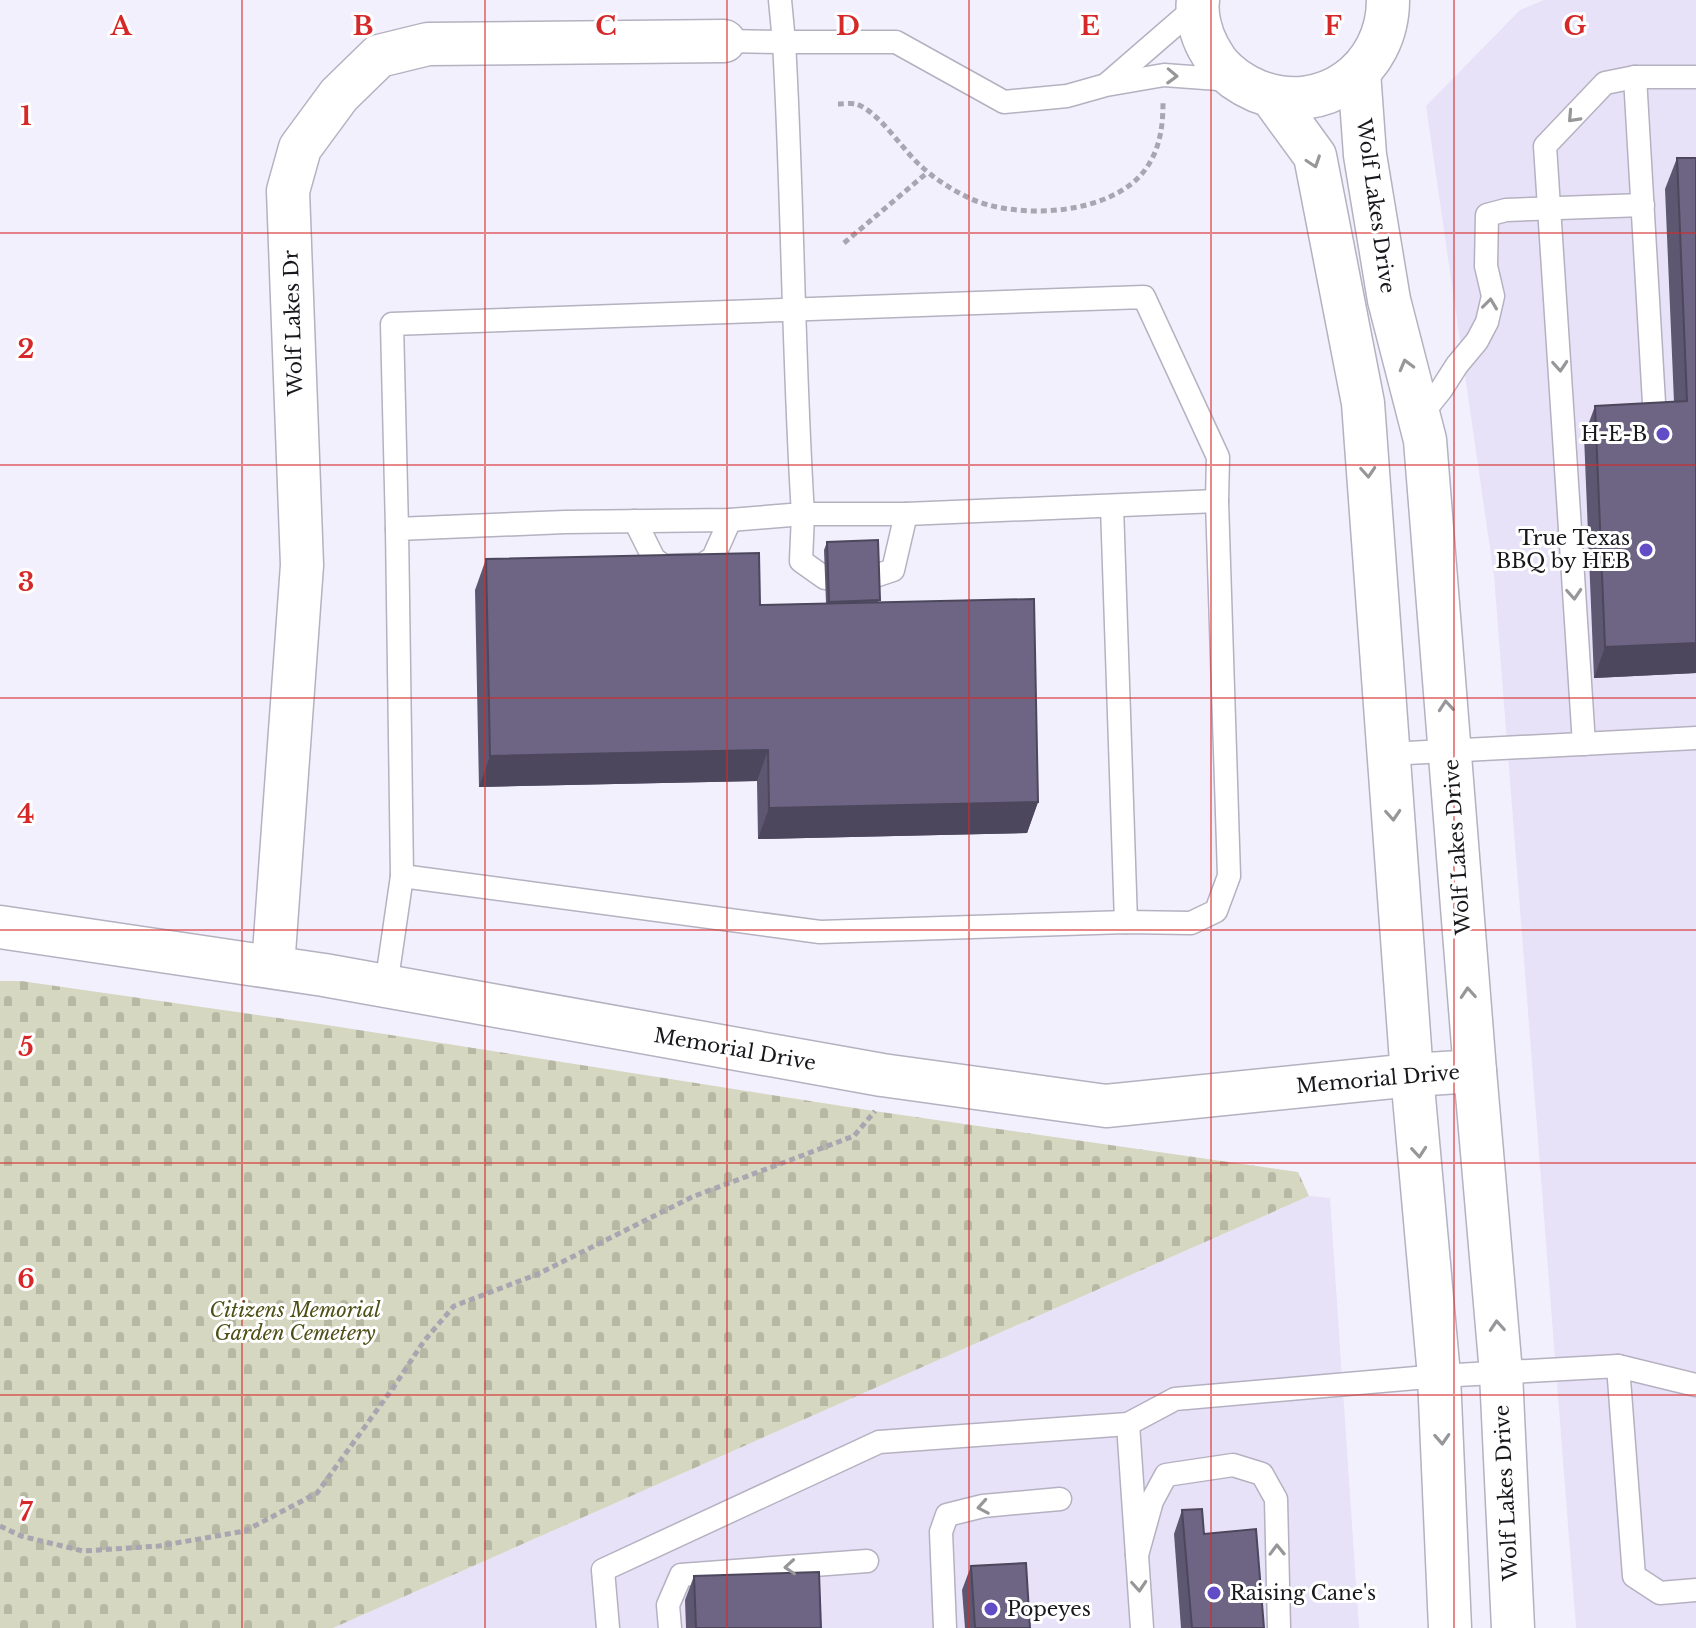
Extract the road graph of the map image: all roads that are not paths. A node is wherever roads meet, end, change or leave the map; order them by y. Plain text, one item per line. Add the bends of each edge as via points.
1 (780, 0) edge
2 (1197, 3) edge
3 (1393, 6) edge
4 (724, 41) joint
5 (784, 42) junction
6 (1359, 72) junction
7 (1635, 77) junction
8 (1696, 77) edge
9 (1106, 85) junction
10 (1255, 89) junction
11 (1643, 205) junction
12 (1549, 208) junction
13 (794, 308) junction
14 (1654, 403) edge
15 (1420, 416) junction
16 (1217, 501) junction
17 (1112, 506) junction
18 (803, 514) junction
19 (906, 514) junction
20 (730, 520) junction
21 (635, 521) junction
22 (397, 529) junction
23 (875, 576) edge
24 (825, 578) edge
25 (1696, 738) edge
26 (1584, 744) junction
27 (1449, 751) junction
28 (1388, 754) junction
29 (402, 876) junction
30 (1126, 922) junction
31 (0, 927) edge
32 (273, 967) junction
33 (386, 986) junction
34 (1475, 1071) junction
35 (1412, 1075) junction
36 (1618, 1366) junction
37 (1501, 1373) junction
38 (1439, 1376) junction
39 (1696, 1385) edge
40 (1128, 1424) junction
41 (1060, 1499) dead end
42 (1137, 1555) junction
43 (867, 1561) dead end
44 (1696, 1590) edge
45 (608, 1628) edge
46 (670, 1628) edge
47 (945, 1628) edge
48 (1142, 1628) edge
49 (1279, 1628) edge
50 (1450, 1628) edge
51 (1513, 1628) edge

1 - 5 lane
2 - 9 lane
2 - 10 street via 1203,37 1218,64
3 - 6 street via 1378,47
4 - 5 lane
4 - 32 street, Wolf Lakes Dr via 428,44 379,56 339,95 300,148 288,191 302,565
5 - 9 lane via 896,42 1004,102 1067,96
5 - 13 lane
6 - 10 street via 1333,90 1303,98
15 -> 6 street, Wolf Lakes Drive via 1389,300 1365,155
7 - 8 lane
7 - 11 lane
7 -> 12 lane via 1605,83 1545,146
9 -> 10 lane via 1164,75
10 -> 28 street via 1315,156 1363,403
11 - 12 lane
11 - 14 lane
15 -> 12 lane via 1487,322 1493,296 1486,266 1487,215
12 -> 26 lane
13 - 16 lane via 1144,297 1218,457
13 - 18 lane
13 - 22 lane via 392,324
27 -> 15 street, Wolf Lakes Drive
16 - 17 lane
16 - 30 lane via 1229,876 1216,911 1191,923
17 - 19 lane
17 - 30 lane
18 - 19 lane
18 - 20 lane
18 - 24 lane via 801,561
19 - 23 lane via 893,570
20 - 21 lane
20 - 21 lane via 713,558 702,565 664,566 654,559
21 - 22 lane
22 - 29 lane
25 - 26 lane
26 - 27 lane
27 - 28 lane
34 -> 27 street, Wolf Lakes Drive
28 -> 35 street
29 - 30 lane via 820,932
29 - 33 lane
31 - 32 street, Memorial Drive
32 - 33 street, Memorial Drive
33 - 35 street, Memorial Drive via 882,1075 1106,1106
34 - 35 street, Memorial Drive
37 -> 34 street, Wolf Lakes Drive
35 -> 38 street
36 - 37 lane
36 - 39 lane
36 - 44 lane via 1634,1576 1660,1593
37 - 38 lane
37 - 51 street, Wolf Lakes Drive
38 - 40 lane via 1175,1399
38 -> 50 street
40 - 42 lane
40 - 45 lane via 879,1442 603,1570
41 -> 47 lane via 947,1515 941,1532
42 -> 48 lane
49 -> 42 lane via 1276,1499 1262,1474 1233,1465 1166,1475 1152,1501
43 -> 46 lane via 681,1575 668,1605

